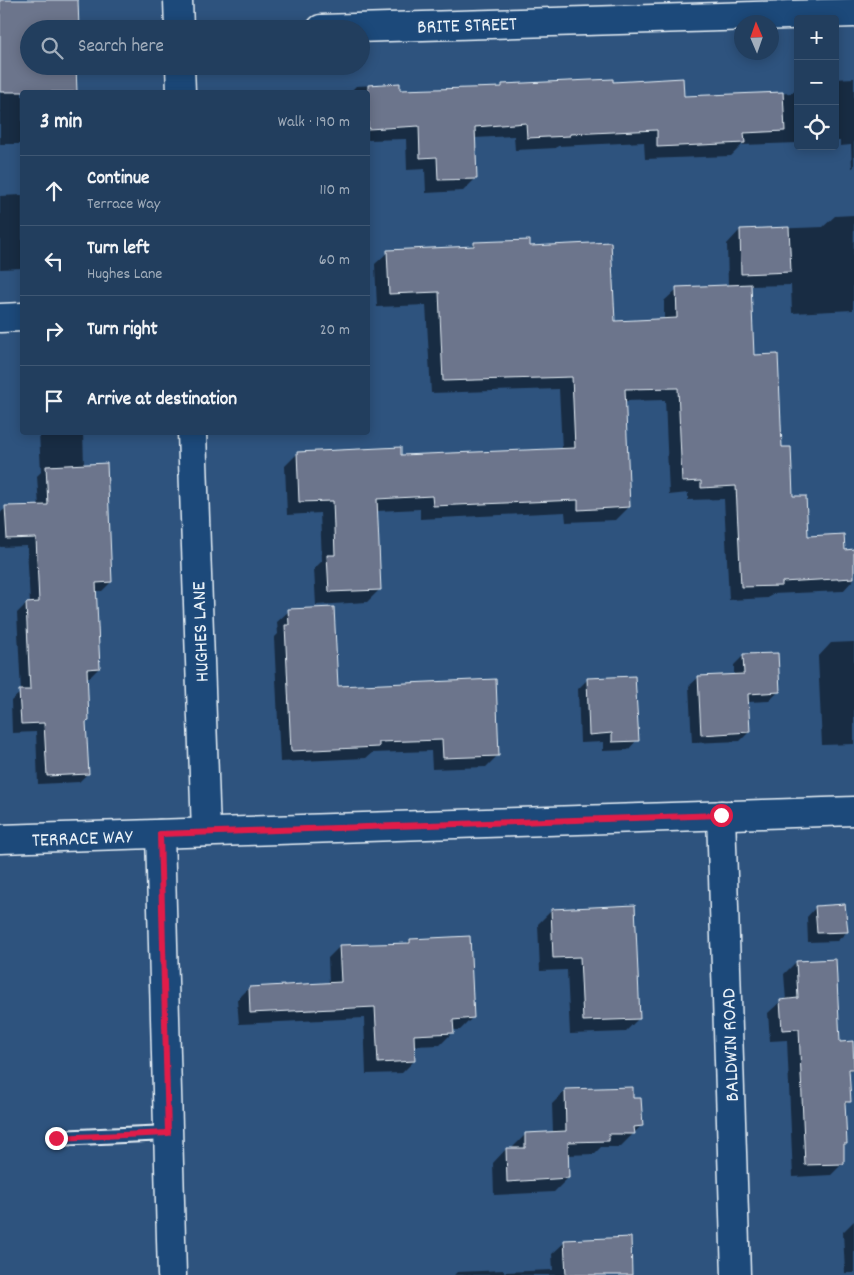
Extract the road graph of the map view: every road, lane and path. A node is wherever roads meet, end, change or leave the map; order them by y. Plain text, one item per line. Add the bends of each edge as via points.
1 (178, 0) edge
2 (854, 13) edge
3 (179, 20) edge
4 (370, 28) edge
5 (180, 75) edge
6 (181, 90) edge
7 (20, 317) edge
8 (0, 318) edge
9 (192, 435) edge
10 (854, 811) edge
11 (721, 815) junction
12 (206, 832) junction
13 (160, 834) junction
14 (0, 839) edge
15 (168, 1133) junction
16 (56, 1138) dead end
17 (172, 1275) edge
18 (736, 1275) edge

1 - 3 street
2 - 4 street, BRITE STREET
5 - 6 street
7 - 8 street
9 - 12 street, HUGHES LANE
10 - 11 street, TERRACE WAY
11 - 12 street, TERRACE WAY
11 - 18 street, BALDWIN ROAD
12 - 13 street, TERRACE WAY
13 - 14 street, TERRACE WAY
13 - 15 street
15 - 16 lane
15 - 17 street

